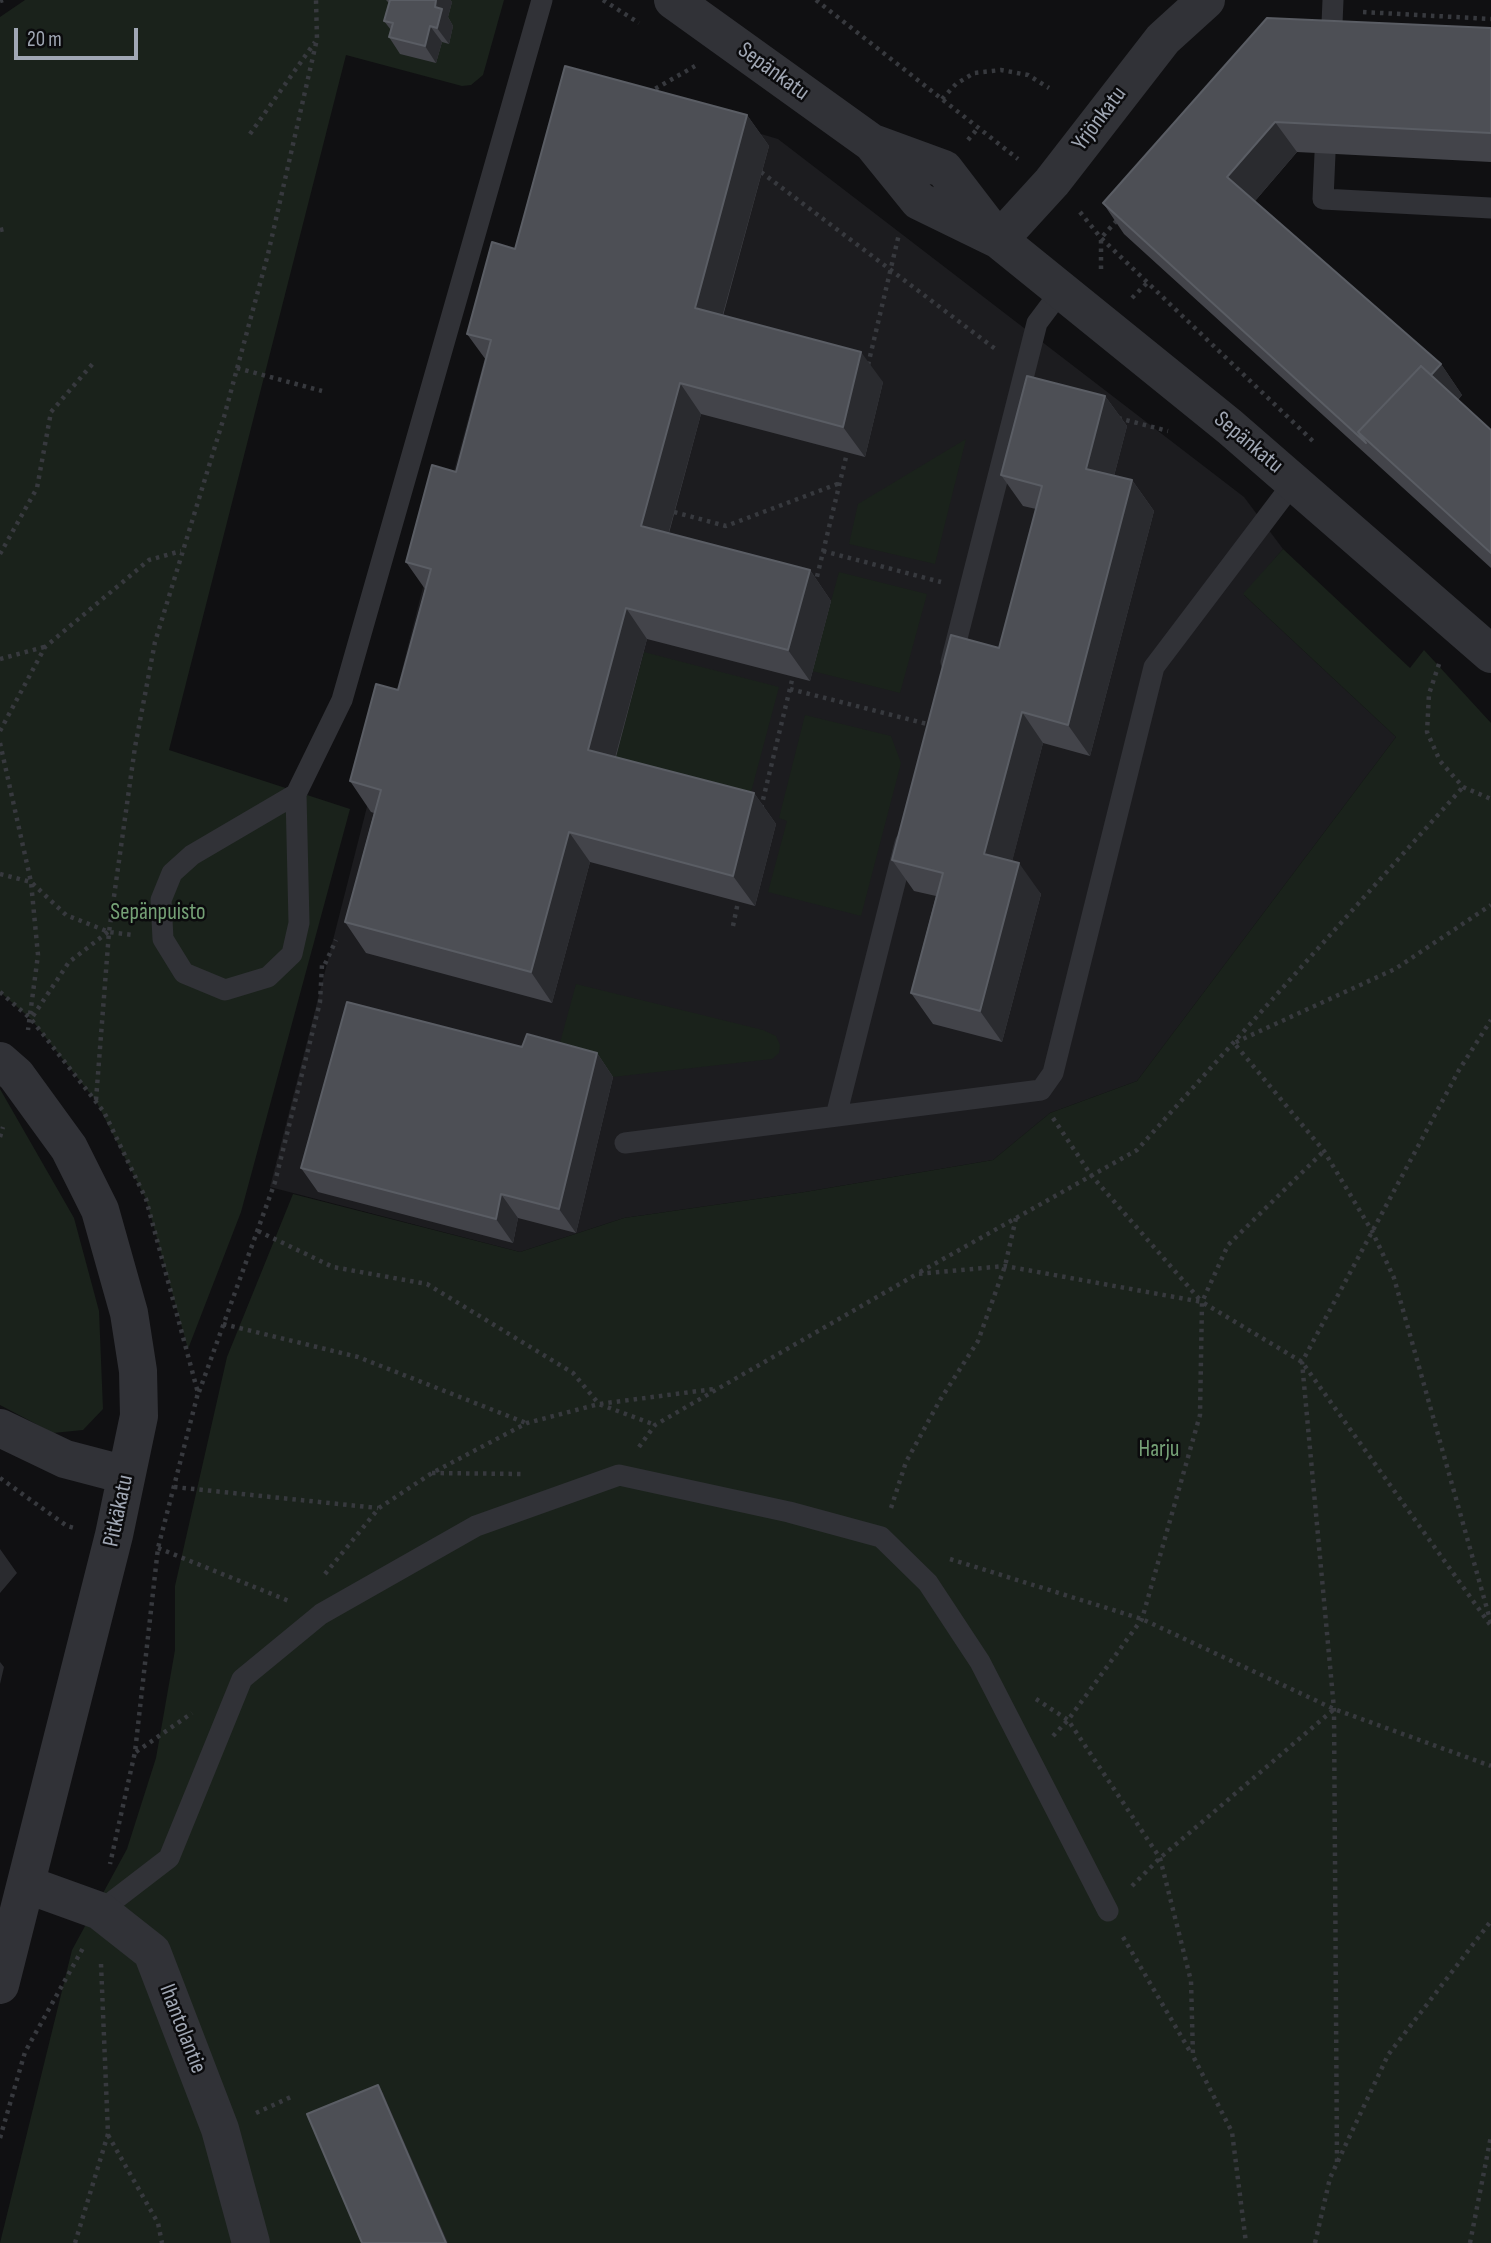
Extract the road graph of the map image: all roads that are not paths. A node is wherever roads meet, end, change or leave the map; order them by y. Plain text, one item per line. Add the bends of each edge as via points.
1 (542, 0) edge
2 (673, 0) edge
3 (1206, 0) edge
4 (1333, 5) edge
5 (1331, 50) edge
6 (1325, 154) edge
7 (1491, 208) edge
8 (999, 240) junction
9 (1061, 291) junction
10 (1294, 482) junction
11 (1491, 654) edge
12 (934, 726) edge
13 (296, 794) junction
14 (911, 820) edge
15 (0, 1061) edge
16 (836, 1116) junction
17 (625, 1143) dead end
18 (0, 1428) edge
19 (126, 1475) junction
20 (28, 1885) junction
21 (100, 1911) junction
22 (1108, 1911) road end
23 (0, 1985) edge
24 (251, 2243) edge

1 - 13 lane via 342,700
2 - 8 street, Sepänkatu via 872,143 944,169
3 - 8 street, Yrjönkatu via 1163,39 1052,182
4 - 5 lane
6 - 7 lane via 1322,199
8 - 9 street, Sepänkatu
9 - 10 street, Sepänkatu
9 - 12 lane via 1037,323
10 - 11 street, Sepänkatu
10 - 16 lane via 1154,667 1053,1073 1041,1090
13 - 13 lane via 299,923 292,954 268,977 225,990 184,973 163,939 160,900 172,873 192,856
14 - 16 lane
15 - 19 street, Pitkäkatu via 16,1075 69,1147 100,1210 118,1265 138,1371 139,1416
16 - 17 lane
18 - 19 street via 65,1460
19 - 20 street, Pitkäkatu
20 - 21 street, Ihantolantie
20 - 23 street, Pitkäkatu
21 - 22 lane via 169,1858 242,1679 321,1614 476,1526 619,1475 881,1537 929,1583 980,1662
21 - 24 street, Ihantolantie via 152,1952 220,2129

